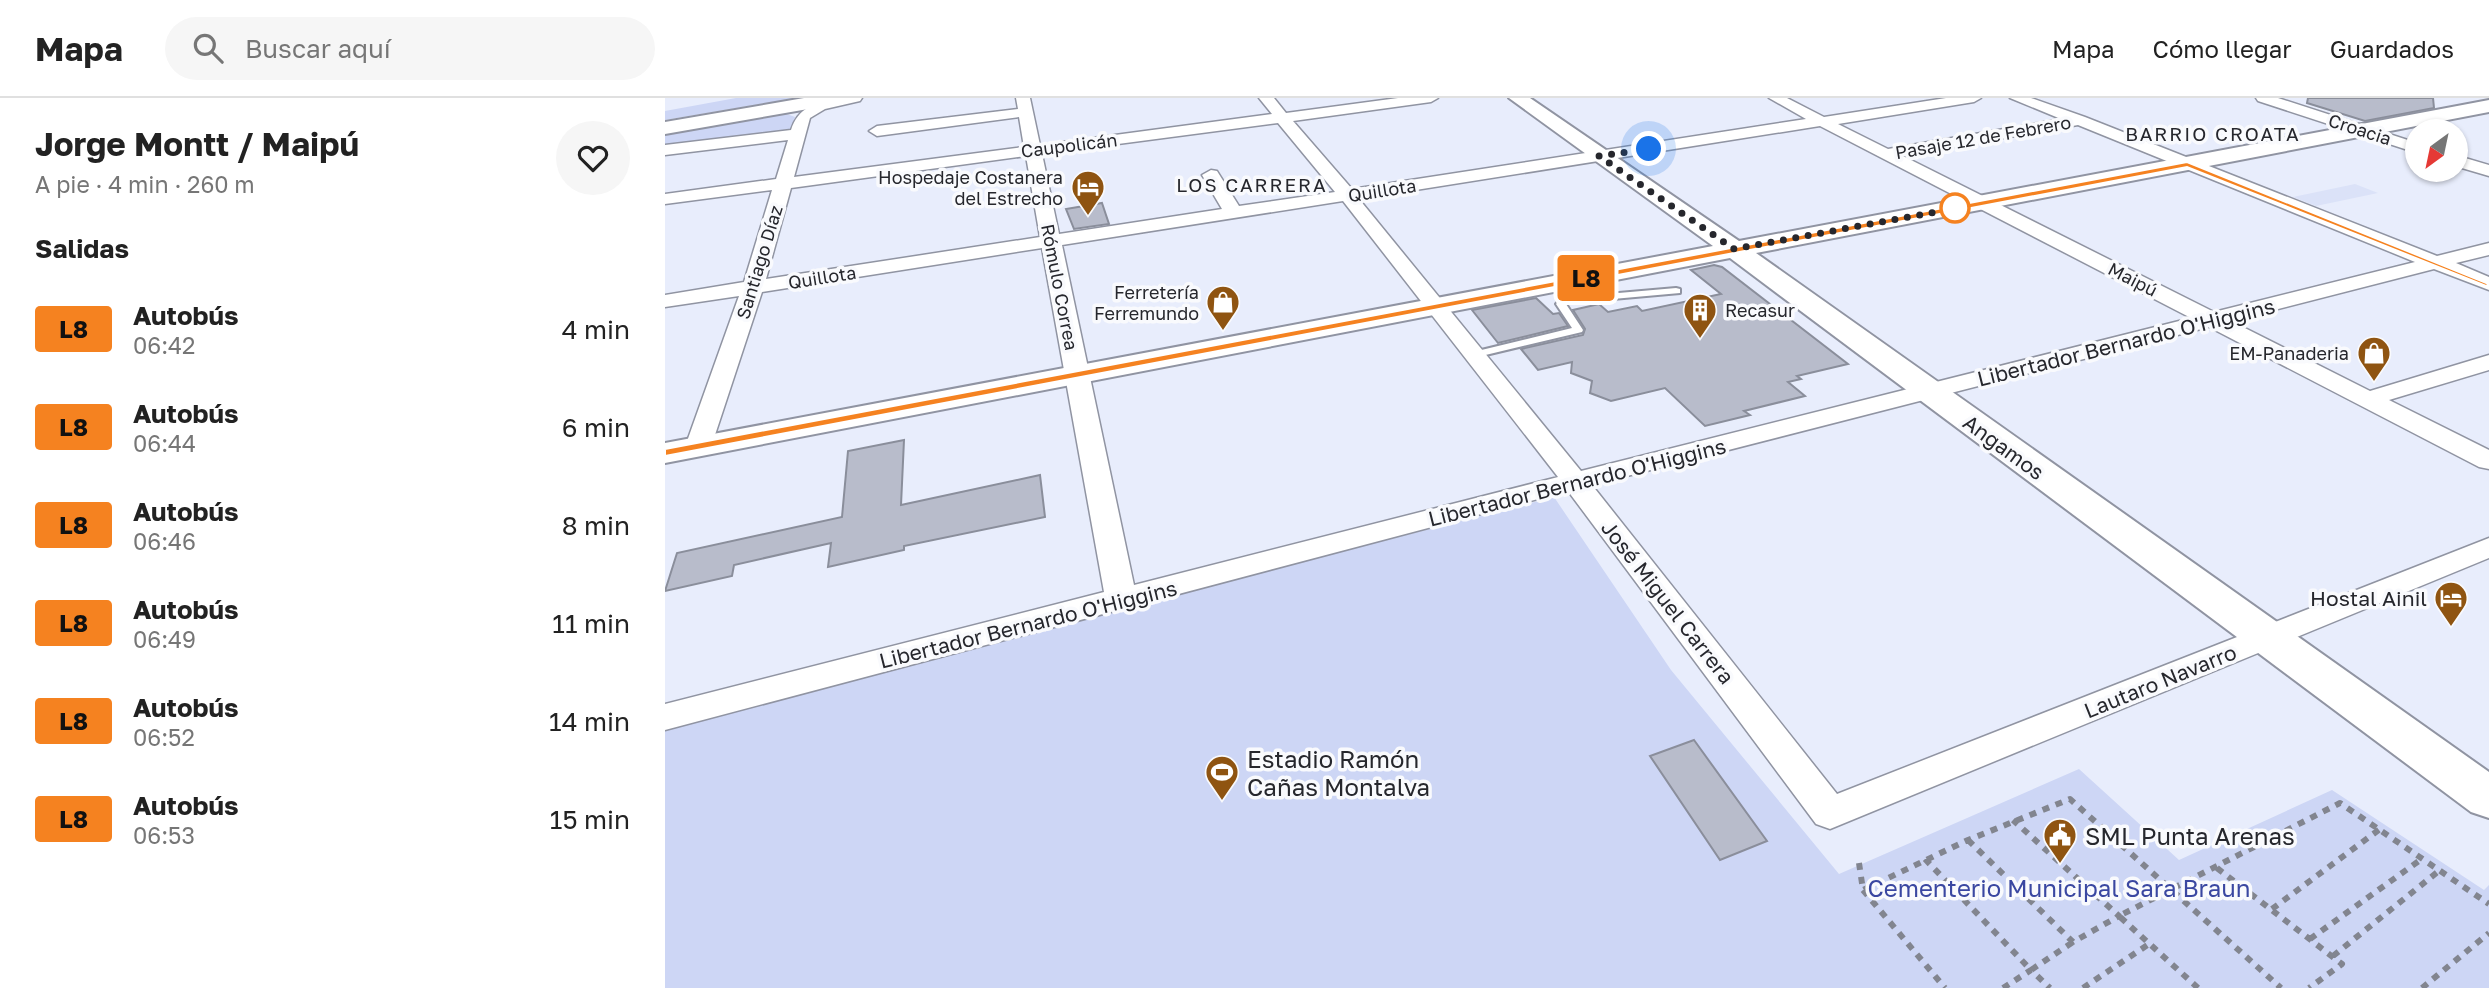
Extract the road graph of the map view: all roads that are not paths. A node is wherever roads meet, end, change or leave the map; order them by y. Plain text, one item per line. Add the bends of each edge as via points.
1 (837, 98) edge
2 (855, 98) edge
3 (1431, 98) edge
4 (1518, 98) edge
5 (1776, 98) edge
6 (1879, 98) edge
7 (1974, 98) edge
8 (2017, 98) edge
9 (2263, 98) edge
10 (1027, 102) edge
11 (2486, 107) edge
12 (1274, 108) edge
13 (1903, 109) junction
14 (760, 112) junction
15 (802, 117) edge
16 (2080, 120) junction
17 (665, 122) edge
18 (1823, 122) junction
19 (665, 128) edge
20 (2362, 130) junction
21 (877, 131) dead end
22 (2405, 144) edge
23 (665, 150) edge
24 (1033, 150) junction
25 (1887, 154) junction
26 (1599, 156) junction
27 (2187, 164) junction
28 (2468, 164) edge
29 (2489, 171) edge
30 (1212, 175) dead end
31 (782, 184) junction
32 (1347, 195) junction
33 (665, 199) edge
34 (1982, 203) junction
35 (1234, 213) junction
36 (1051, 241) junction
37 (1734, 249) junction
38 (2489, 250) edge
39 (2434, 262) junction
40 (2489, 284) edge
41 (753, 288) junction
42 (1676, 291) dead end
43 (665, 301) edge
44 (1435, 307) junction
45 (2211, 320) junction
46 (1473, 355) junction
47 (2489, 362) edge
48 (1077, 376) junction
49 (1928, 392) junction
50 (2368, 399) junction
51 (698, 446) junction
52 (665, 453) edge
53 (2489, 461) edge
54 (1575, 481) junction
55 (2489, 547) edge
56 (1121, 600) junction
57 (2268, 638) junction
58 (665, 717) edge
59 (2489, 798) edge
60 (1830, 813) joint

1 - 14 main road
2 - 15 street via 820,106
3 - 12 street, Caupolicán
4 - 26 main road, Angamos
5 - 18 street, Maipú
6 - 13 street
7 - 13 street, Quillota
8 - 16 street
9 - 20 street, Croacia
10 - 21 street
10 - 24 street, Rómulo Correa
11 - 20 main road
12 - 24 street, Caupolicán
12 - 32 street, José Miguel Carrera
13 - 18 street, Quillota
14 - 15 street
14 - 19 main road
15 - 17 main road
15 - 23 street
15 - 31 street, Santiago Díaz
16 - 25 street, Pasaje 12 de Febrero
16 - 27 street
18 - 25 street, Maipú
18 - 26 street, Quillota
20 - 22 street, Croacia
20 - 27 main road
24 - 31 street, Caupolicán
24 - 36 street, Rómulo Correa
25 - 34 street, Maipú
26 - 32 street, Quillota
26 - 37 main road, Angamos
27 - 34 main road
27 - 39 street
28 - 29 street
30 - 35 street
31 - 33 street, Caupolicán
31 - 41 street, Santiago Díaz
32 - 35 street, Quillota
32 - 44 street, José Miguel Carrera
34 - 37 main road
34 - 45 street, Maipú
35 - 36 street, Quillota
36 - 41 street, Quillota
36 - 48 street, Rómulo Correa
37 - 44 main road
37 - 49 main road, Angamos
38 - 39 street, Libertador Bernardo O'Higgins
39 - 40 street
39 - 45 street, Libertador Bernardo O'Higgins
41 - 43 street, Quillota
41 - 51 street, Santiago Díaz
42 - 46 lane via 1565,300 1561,304 1578,330
44 - 46 street, José Miguel Carrera
44 - 48 main road
45 - 49 street, Libertador Bernardo O'Higgins
45 - 50 street, Maipú
46 - 54 street, José Miguel Carrera
47 - 50 street
48 - 51 main road
48 - 56 street, Rómulo Correa
49 - 54 street, Libertador Bernardo O'Higgins
49 - 57 main road, Angamos
50 - 53 street, Maipú
51 - 52 main road
54 - 56 street, Libertador Bernardo O'Higgins
54 - 60 street, José Miguel Carrera
55 - 57 street, Lautaro Navarro
56 - 58 street, Libertador Bernardo O'Higgins
57 - 59 main road, Angamos
57 - 60 street, Lautaro Navarro

